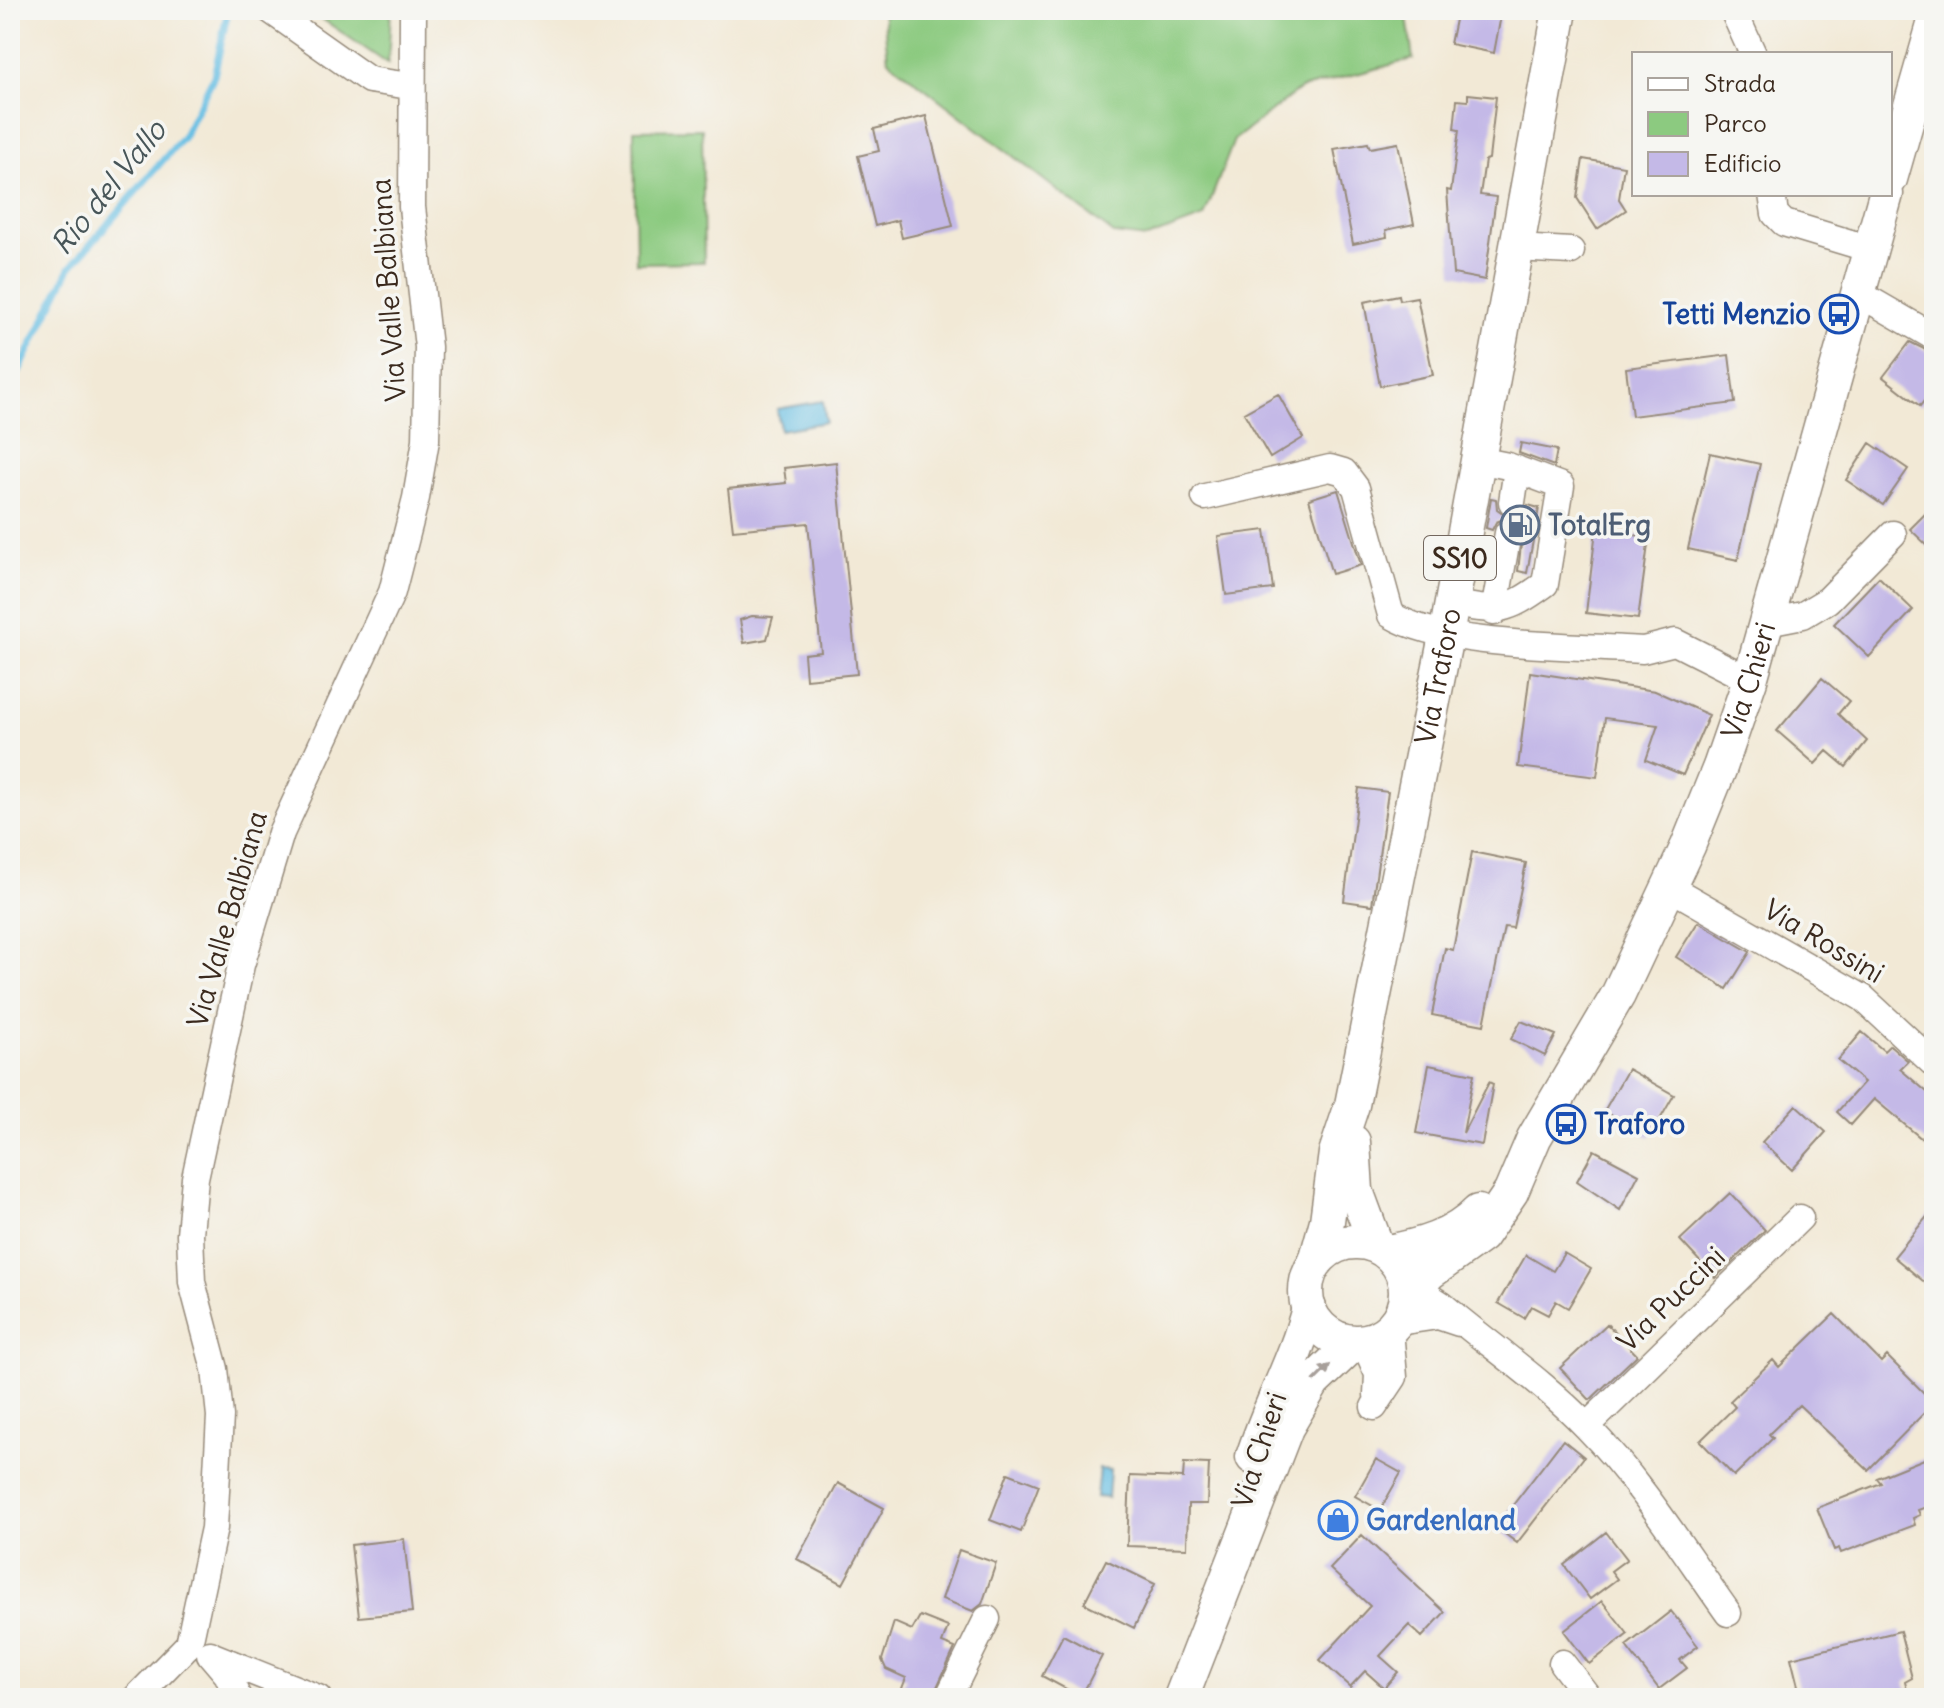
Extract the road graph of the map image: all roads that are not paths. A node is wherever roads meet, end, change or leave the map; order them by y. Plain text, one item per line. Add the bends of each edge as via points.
1 (270, 10) edge
2 (413, 10) edge
3 (1560, 10) edge
4 (1733, 10) edge
5 (1934, 25) edge
6 (1752, 52) edge
7 (410, 86) junction
8 (1892, 172) edge
9 (1772, 196) edge
10 (1885, 196) edge
11 (1516, 248) junction
12 (1870, 249) junction
13 (1571, 251) dead end
14 (1858, 293) junction
15 (1934, 337) edge
16 (1478, 460) junction
17 (1517, 469) junction
18 (1205, 497) dead end
19 (1512, 502) dead end
20 (1508, 533) dead end
21 (1893, 534) dead end
22 (1494, 612) junction
23 (1449, 620) junction
24 (1767, 622) junction
25 (1750, 680) junction
26 (1669, 887) junction
27 (1934, 1064) edge
28 (1352, 1105) junction
29 (1534, 1138) junction
30 (1800, 1218) dead end
31 (1382, 1249) junction
32 (1316, 1261) junction
33 (1309, 1308) junction
34 (1383, 1327) junction
35 (1587, 1426) junction
36 (1220, 1595) junction
37 (1728, 1613) dead end
38 (987, 1619) dead end
39 (189, 1644) junction
40 (213, 1656) junction
41 (1562, 1663) dead end
42 (136, 1698) edge
43 (238, 1698) edge
44 (318, 1698) edge
45 (948, 1698) edge
46 (1181, 1698) edge
47 (1589, 1698) edge

1 - 7 street via 369,80
2 - 7 street, Via Valle Balbiana
3 - 11 main road, Via Traforo / SS10
4 - 6 street
5 - 8 main road
7 - 39 street, Via Valle Balbiana via 412,207 428,347 426,440 392,592 272,861 241,965 195,1178 192,1282 215,1369 220,1416 214,1528
9 - 12 street via 1775,214 1784,223
10 - 12 main road, Via Chieri
11 - 13 street
11 - 16 main road, Via Traforo / SS10
12 - 14 main road, Via Chieri
14 - 15 street
14 - 24 main road, Via Chieri
16 - 17 street
16 - 23 main road, Via Traforo / SS10
17 - 19 street
17 - 22 street via 1561,486 1557,514 1545,584
18 - 23 street via 1330,468 1344,472 1356,488 1391,615 1408,625
20 - 22 street
21 - 24 street via 1828,600 1803,615
22 - 23 street
23 - 25 street via 1643,650 1675,642
23 - 28 main road, Via Traforo / SS10
24 - 25 main road, Via Chieri
25 - 26 main road, Via Chieri
26 - 27 street, Via Rossini via 1863,998
26 - 29 main road, Via Chieri via 1618,995
28 - 31 main road, Via Traforo via 1356,1191
28 - 32 main road, Via Traforo via 1336,1153
29 - 31 main road, Via Chieri via 1471,1220 1424,1245
29 - 34 main road, Via Chieri via 1490,1226 1429,1273
30 - 35 street, Via Puccini
31 - 32 main road via 1348,1242
31 - 34 main road via 1401,1267
32 - 33 main road via 1306,1283
33 - 34 main road via 1323,1330
33 - 36 main road, Via Chieri via 1297,1353 1267,1412 1242,1492
34 - 35 street via 1428,1296
36 -> 34 main road, Via Chieri via 1301,1399 1313,1382
35 - 37 street via 1624,1467
36 - 46 main road, Via Chieri
38 - 45 street
39 - 40 street
39 - 42 street
40 - 43 street
40 - 44 street
41 - 47 street

